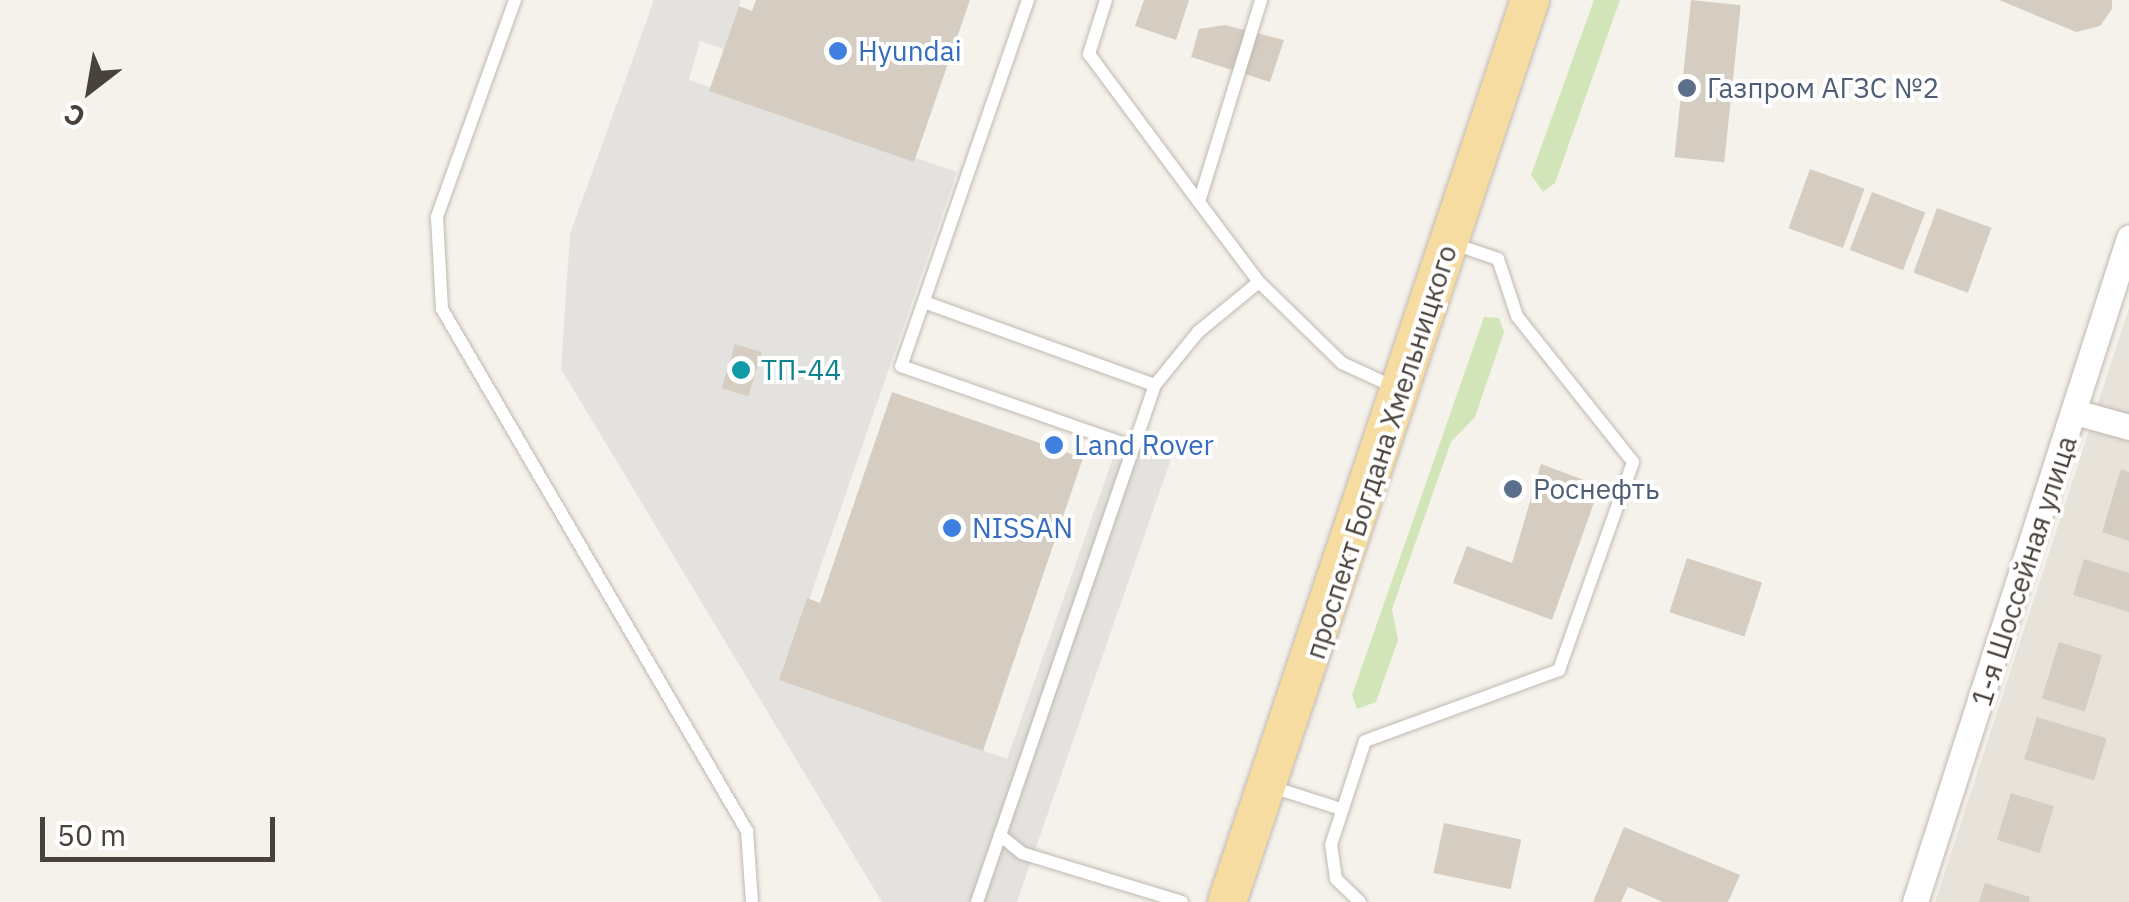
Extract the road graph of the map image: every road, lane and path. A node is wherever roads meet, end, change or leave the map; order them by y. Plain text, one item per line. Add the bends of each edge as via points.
1 (515, 0) edge
2 (1028, 0) edge
3 (1106, 0) edge
4 (1261, 0) edge
5 (1530, 0) edge
6 (1199, 202) junction
7 (2129, 238) edge
8 (1451, 244) junction
9 (1259, 282) junction
10 (924, 302) junction
11 (1155, 385) junction
12 (1401, 390) junction
13 (2075, 412) junction
14 (2129, 427) edge
15 (1133, 446) junction
16 (1269, 787) junction
17 (1341, 808) junction
18 (1000, 835) junction
19 (752, 902) edge
20 (977, 902) edge
21 (1182, 902) edge
22 (1227, 902) edge
23 (1360, 902) edge
24 (1915, 902) edge

1 - 19 lane via 437,217 442,309 746,831
2 - 10 lane
3 - 6 lane via 1089,54
4 - 6 lane
5 - 8 main road, проспект Богдана Хмельницкого
6 - 9 lane
7 - 13 street, 1-я Шоссейная улица
8 - 12 main road, проспект Богдана Хмельницкого
8 - 17 lane via 1498,259 1517,316 1633,462 1559,670 1365,742
9 - 11 lane via 1198,332
9 - 12 lane via 1342,363
10 - 11 lane
10 - 15 lane via 901,366
11 - 15 lane
12 - 16 main road, проспект Богдана Хмельницкого
13 - 14 street
13 - 24 street, 1-я Шоссейная улица
15 - 18 lane
16 - 17 lane
16 - 22 main road, проспект Богдана Хмельницкого
17 - 23 lane via 1331,845 1336,879
18 - 20 lane
18 - 21 lane via 1022,853

